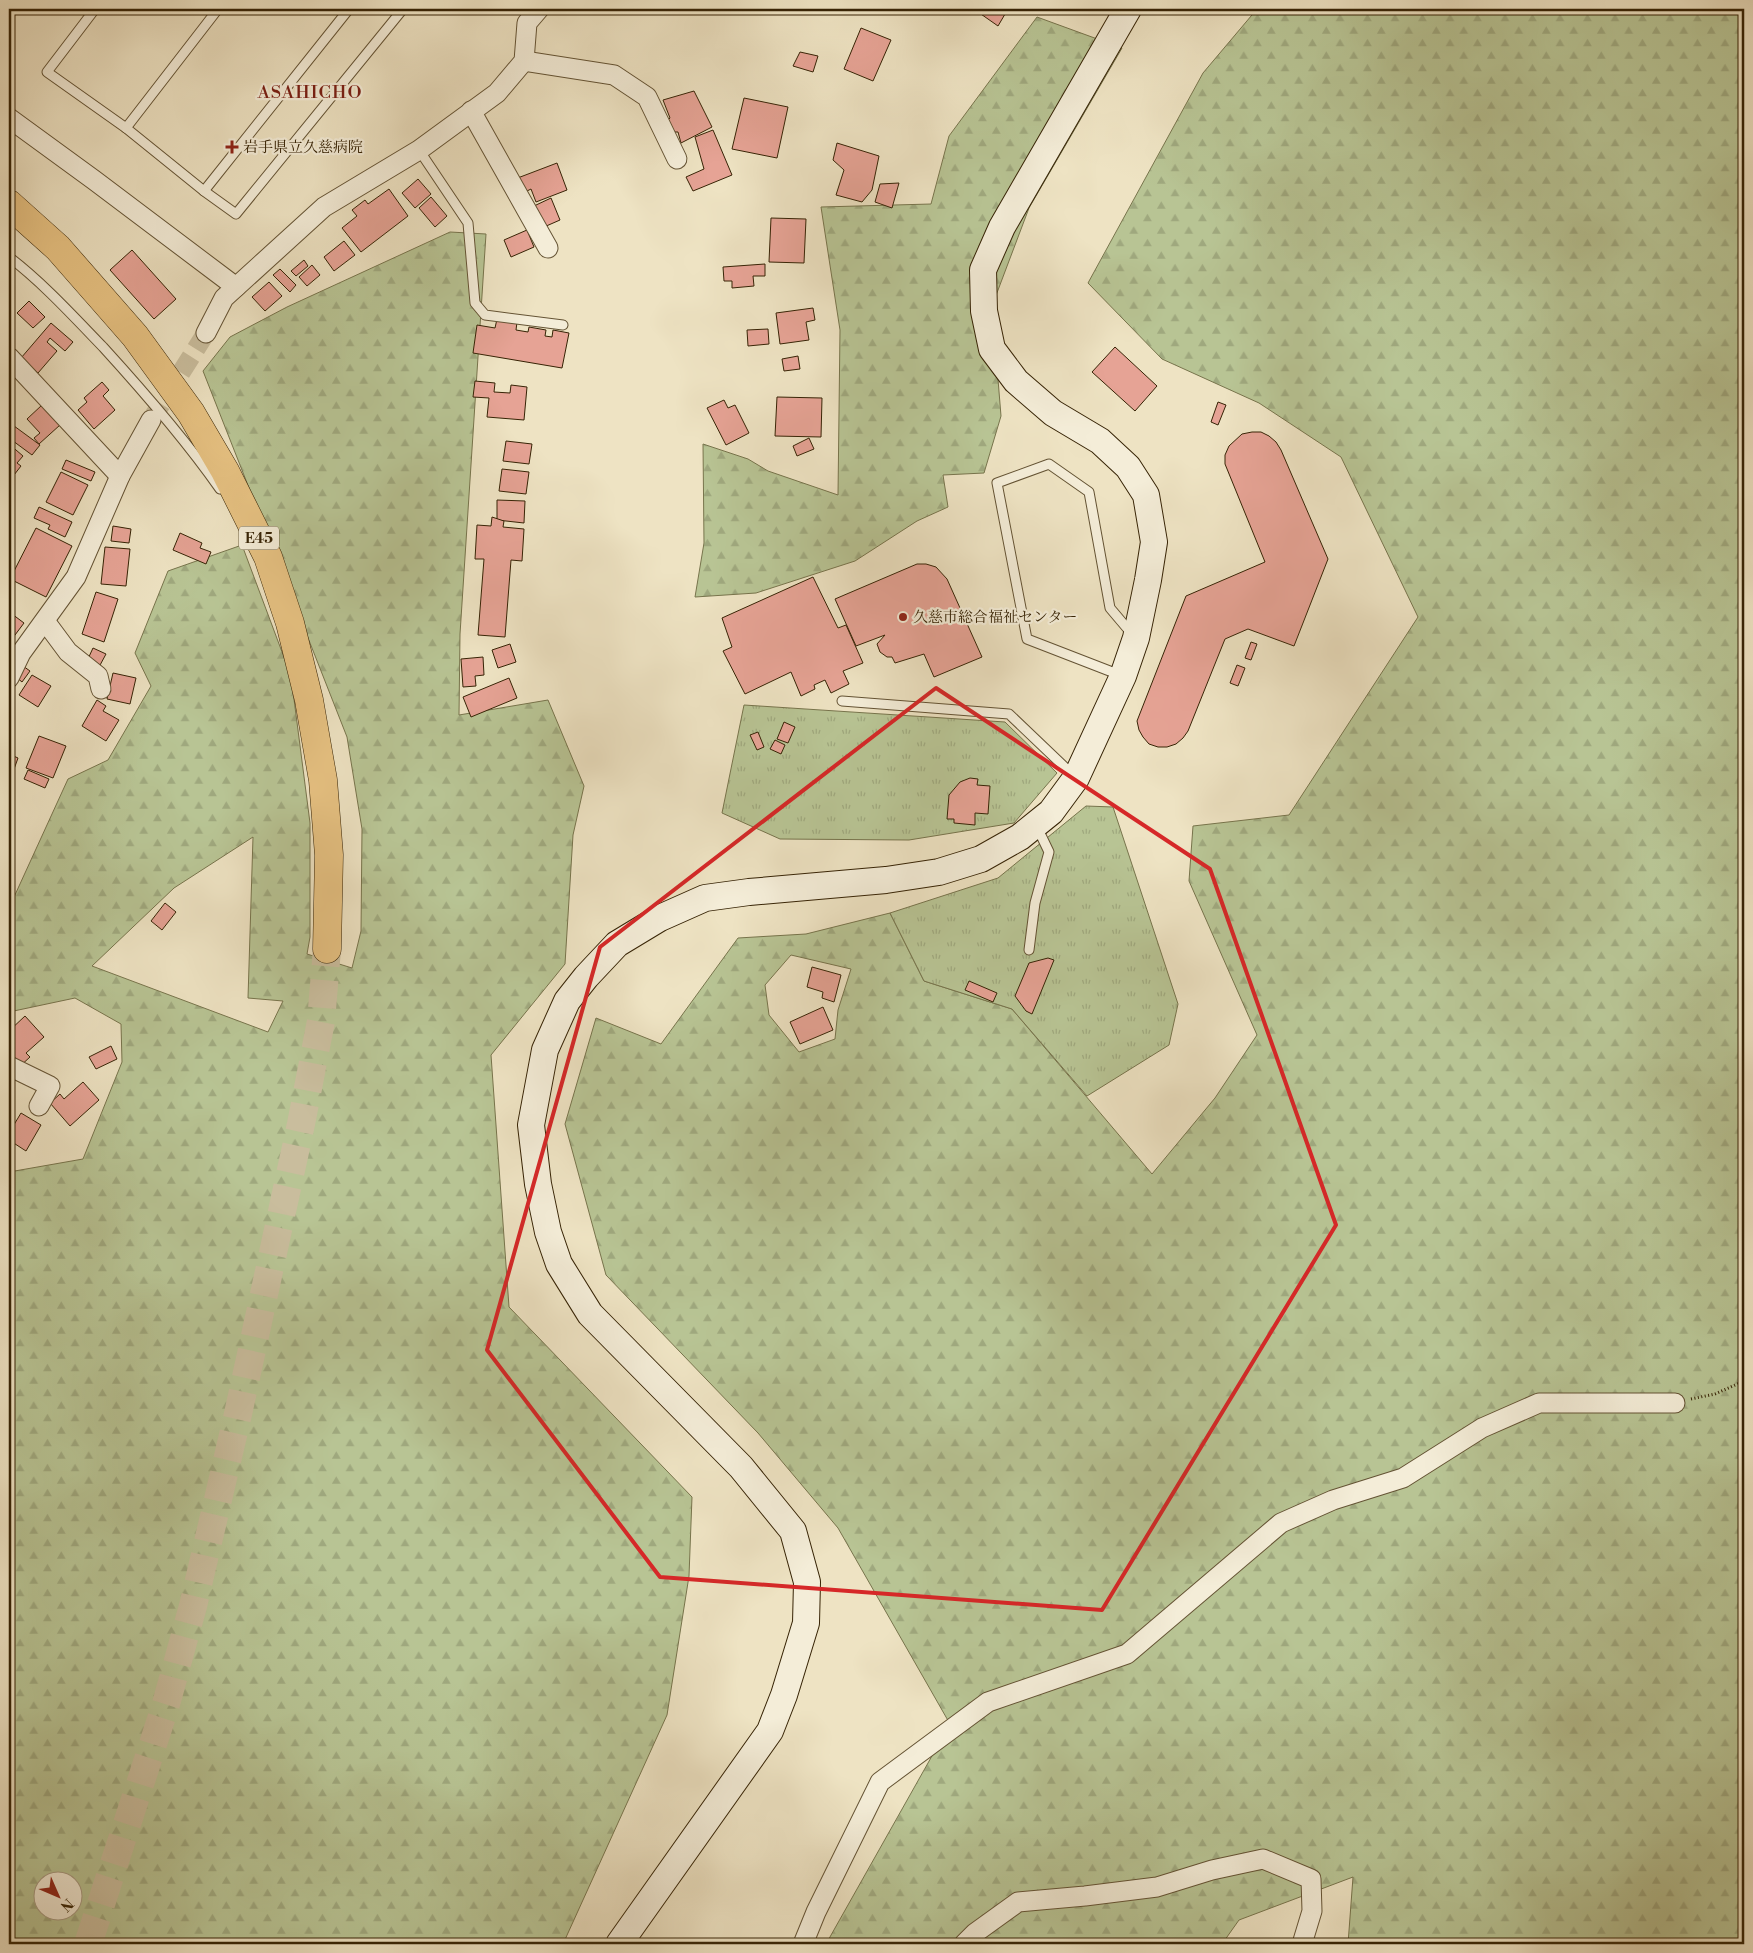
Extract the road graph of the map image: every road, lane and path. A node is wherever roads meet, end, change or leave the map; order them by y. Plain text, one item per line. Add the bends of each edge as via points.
1 (95, 9) edge
2 (218, 9) edge
3 (349, 9) edge
4 (403, 9) edge
5 (539, 9) edge
6 (1128, 9) edge
7 (524, 61) junction
8 (471, 111) junction
9 (9, 118) edge
10 (126, 128) junction
11 (419, 150) junction
12 (677, 159) dead end
13 (204, 192) junction
14 (9, 204) edge
15 (548, 248) dead end
16 (9, 257) edge
17 (236, 288) junction
18 (563, 324) dead end
19 (206, 333) tunnel mouth
20 (9, 358) edge
21 (151, 420) tunnel mouth
22 (120, 476) junction
23 (268, 557) junction
24 (45, 621) junction
25 (1136, 638) junction
26 (1122, 676) junction
27 (9, 678) edge
28 (101, 689) dead end
29 (842, 701) dead end
30 (1076, 778) junction
31 (1036, 824) junction
32 (327, 949) tunnel mouth
33 (1030, 950) dead end
34 (9, 1066) edge
35 (39, 1106) dead end
36 (1675, 1403) dead end
37 (619, 1944) edge
38 (803, 1944) edge
39 (964, 1944) edge
40 (1302, 1944) edge

1 - 10 lane via 47,72
2 - 10 lane
3 - 13 lane
4 - 13 lane via 236,214
5 - 7 street via 527,23
6 - 25 street via 1002,228 983,270 984,311 992,350 1016,381 1053,413 1100,441 1128,467 1146,495 1154,542
7 - 8 street via 497,93
7 - 12 street via 614,75 647,97
8 - 11 street
8 - 15 street
9 - 17 street
10 - 13 lane
11 - 17 street via 324,207
11 - 18 lane via 468,223 475,303 485,315
14 - 23 highway, E45 via 58,248 141,343 191,412 225,470
16 - 23 lane via 71,313 129,376 202,462
17 - 19 street via 224,298
20 - 22 street
21 - 22 street
22 - 24 street via 76,577
23 - 32 highway, E45 via 290,622 309,700 322,780 329,855
24 - 27 street
24 - 28 street via 68,652 98,676
25 - 26 street
25 - 26 lane via 1110,608 1089,492 1049,464 997,483 1027,639
26 - 30 street
29 - 30 lane via 1009,714
30 - 31 street via 1051,812
31 - 33 lane via 1049,852 1035,902
31 - 37 street via 1020,838 981,859 939,872 705,898 660,918 617,944 586,977 567,1001 545,1050 531,1124 538,1184 548,1232 559,1264 590,1314 741,1467 793,1531 807,1582 806,1623 770,1731
34 - 35 street via 50,1086
36 - 38 street via 1539,1403 1482,1428 1403,1478 1333,1500 1281,1522 1126,1654 988,1702 880,1782
39 - 40 street via 1018,1902 1157,1888 1212,1870 1263,1859 1311,1878 1312,1911

